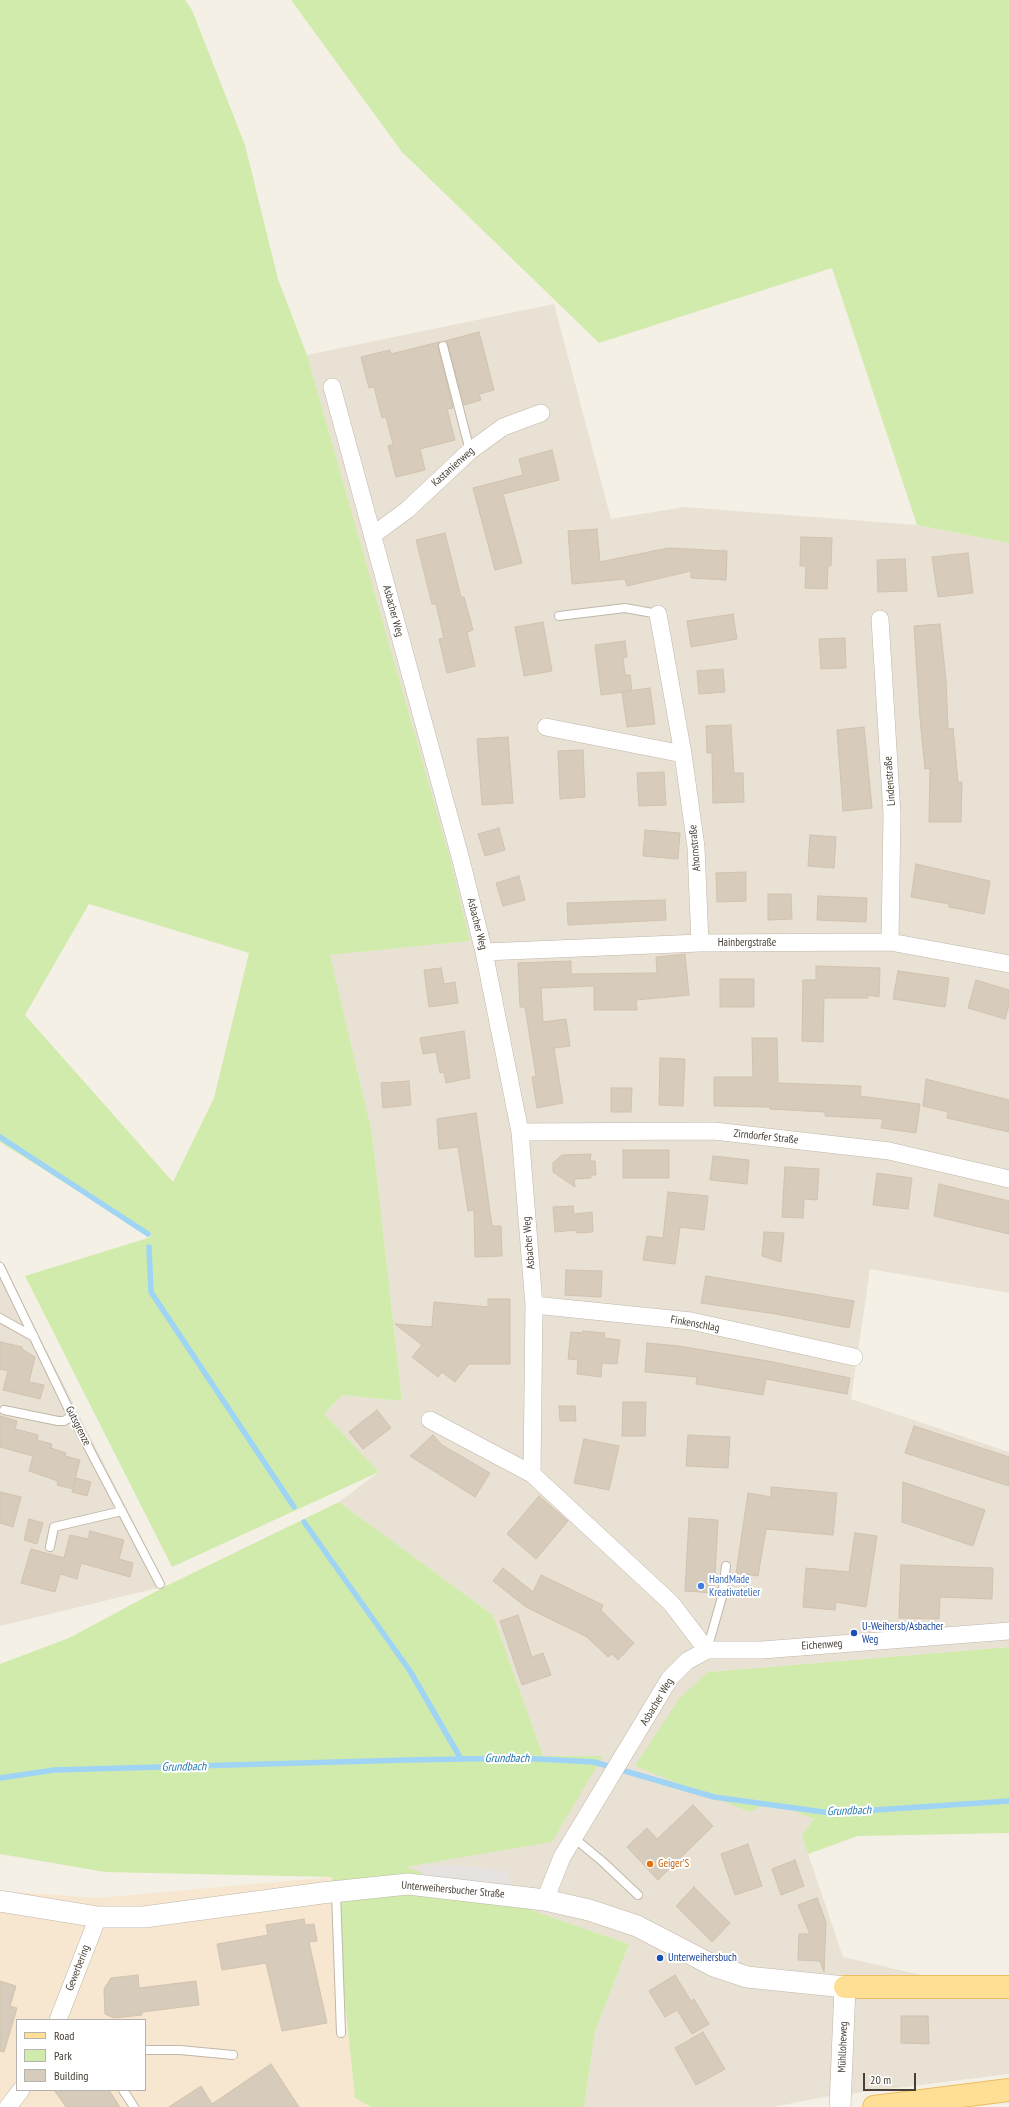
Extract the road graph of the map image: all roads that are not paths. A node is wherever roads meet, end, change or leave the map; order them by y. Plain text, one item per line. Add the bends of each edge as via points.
1 (443, 346) dead end
2 (332, 387) dead end
3 (541, 413) dead end
4 (470, 450) junction
5 (373, 535) junction
6 (658, 614) joint
7 (559, 616) dead end
8 (880, 620) dead end
9 (546, 727) dead end
10 (683, 754) junction
11 (890, 942) junction
12 (700, 943) junction
13 (484, 952) junction
14 (1009, 964) edge
15 (520, 1132) junction
16 (1009, 1179) edge
17 (0, 1267) edge
18 (534, 1305) junction
19 (0, 1318) edge
20 (34, 1337) junction
21 (854, 1357) dead end
22 (4, 1410) dead end
23 (72, 1416) junction
24 (430, 1420) dead end
25 (532, 1474) junction
26 (122, 1511) junction
27 (50, 1547) dead end
28 (726, 1566) dead end
29 (160, 1584) dead end
30 (1009, 1631) edge
31 (707, 1650) junction
32 (574, 1838) junction
33 (336, 1891) junction
34 (638, 1895) dead end
35 (545, 1900) junction
36 (0, 1901) edge
37 (98, 1917) junction
38 (1009, 1987) edge
39 (845, 1988) junction
40 (58, 2019) edge
41 (341, 2033) dead end
42 (146, 2050) edge
43 (233, 2055) dead end
44 (1009, 2090) edge
45 (20, 2091) edge
46 (124, 2091) edge
47 (883, 2105) edge
48 (8, 2107) edge
49 (134, 2107) edge
50 (840, 2107) edge

1 - 4 lane
2 - 5 street, Asbacher Weg
3 - 4 street, Kastanienweg via 503,427
4 - 5 street, Kastanienweg via 407,510
5 - 13 street, Asbacher Weg
6 - 7 lane via 625,608
6 - 10 street, Ahornstraße
8 - 11 street, Lindenstraße via 892,814
9 - 10 street
10 - 12 street, Ahornstraße via 696,847
11 - 12 street, Hainbergstraße
11 - 14 street, Hainbergstraße
12 - 13 street, Hainbergstraße
13 - 15 street, Asbacher Weg
15 - 16 street, Zirndorfer Straße via 714,1131 889,1151
15 - 18 street, Asbacher Weg
17 - 20 lane, Gutsgrenze
18 - 21 street, Finkenschlag via 691,1321
18 - 25 street, Asbacher Weg
19 - 20 lane
20 - 23 lane, Gutsgrenze
22 - 23 lane via 58,1421
23 - 26 lane, Gutsgrenze
24 - 25 street
25 - 31 street via 671,1603
26 - 27 lane via 54,1527
26 - 29 lane, Gutsgrenze
28 - 31 lane via 722,1598
30 - 31 street, Eichenweg via 762,1650
31 - 32 street, Asbacher Weg via 687,1661 670,1678
32 - 34 lane
32 - 35 street, Asbacher Weg via 562,1858
33 - 35 street, Unterweihersbucher Straße via 408,1884
33 - 37 street, Unterweihersbucher Straße via 144,1916
33 - 41 lane
35 - 39 street, Unterweihersbucher Straße via 589,1910 637,1926 714,1966 747,1977
36 - 37 street, Unterweihersbucher Straße
37 - 40 street, Gewerbering
38 - 39 main road
39 - 50 street, Mühlloheweg
42 - 43 lane
44 - 47 main road
45 - 48 street
46 - 49 lane

